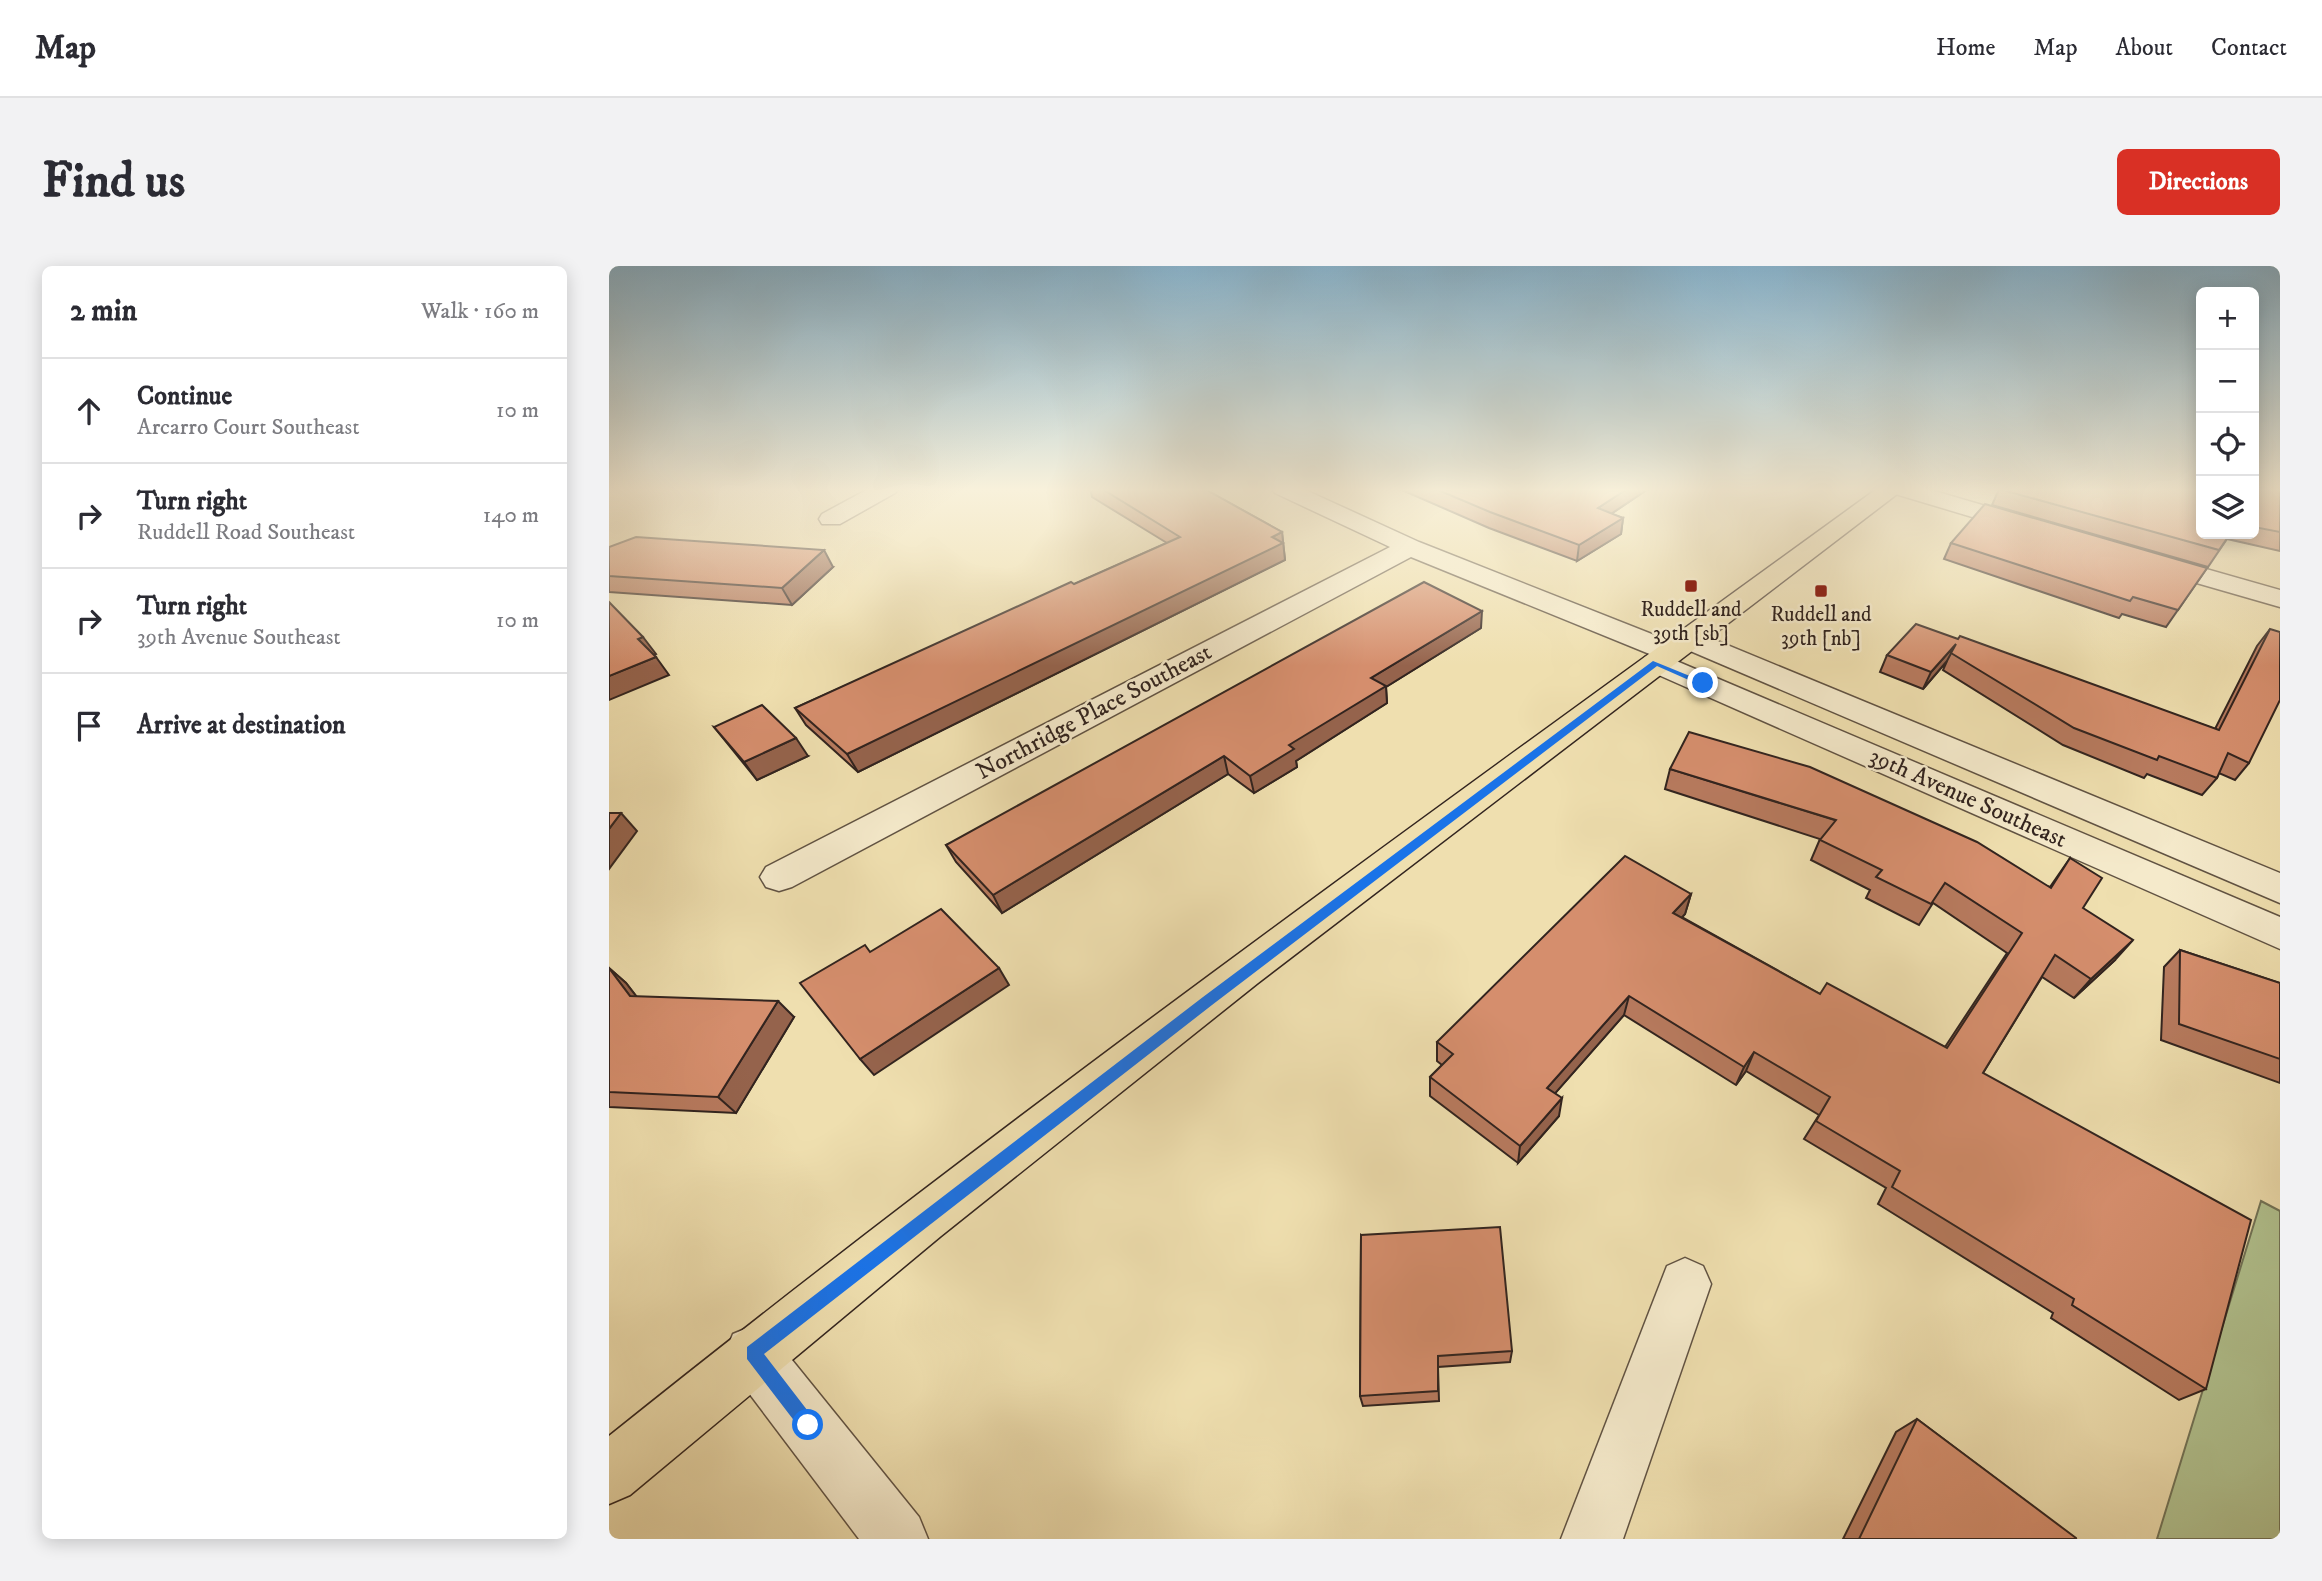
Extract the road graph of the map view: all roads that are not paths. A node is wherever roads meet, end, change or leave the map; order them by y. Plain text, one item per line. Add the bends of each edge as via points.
1 (1410, 547) edge
2 (1411, 547) edge
3 (1812, 547) edge
4 (2128, 555) edge
5 (2280, 599) edge
6 (1672, 651) junction
7 (779, 877) dead end
8 (2280, 889) edge
9 (2280, 934) edge
10 (1685, 1284) dead end
11 (753, 1353) junction
12 (609, 1474) edge
13 (897, 1539) edge
14 (1592, 1539) edge

1 - 7 street, Northridge Place Southeast
2 - 6 street, 39th Avenue Southeast
3 - 6 main road
4 - 5 street
6 - 8 street, 39th Avenue Southeast
6 - 9 street, 39th Avenue Southeast
6 - 11 main road via 1164,1034
10 - 14 street
11 - 12 main road
11 - 13 street

